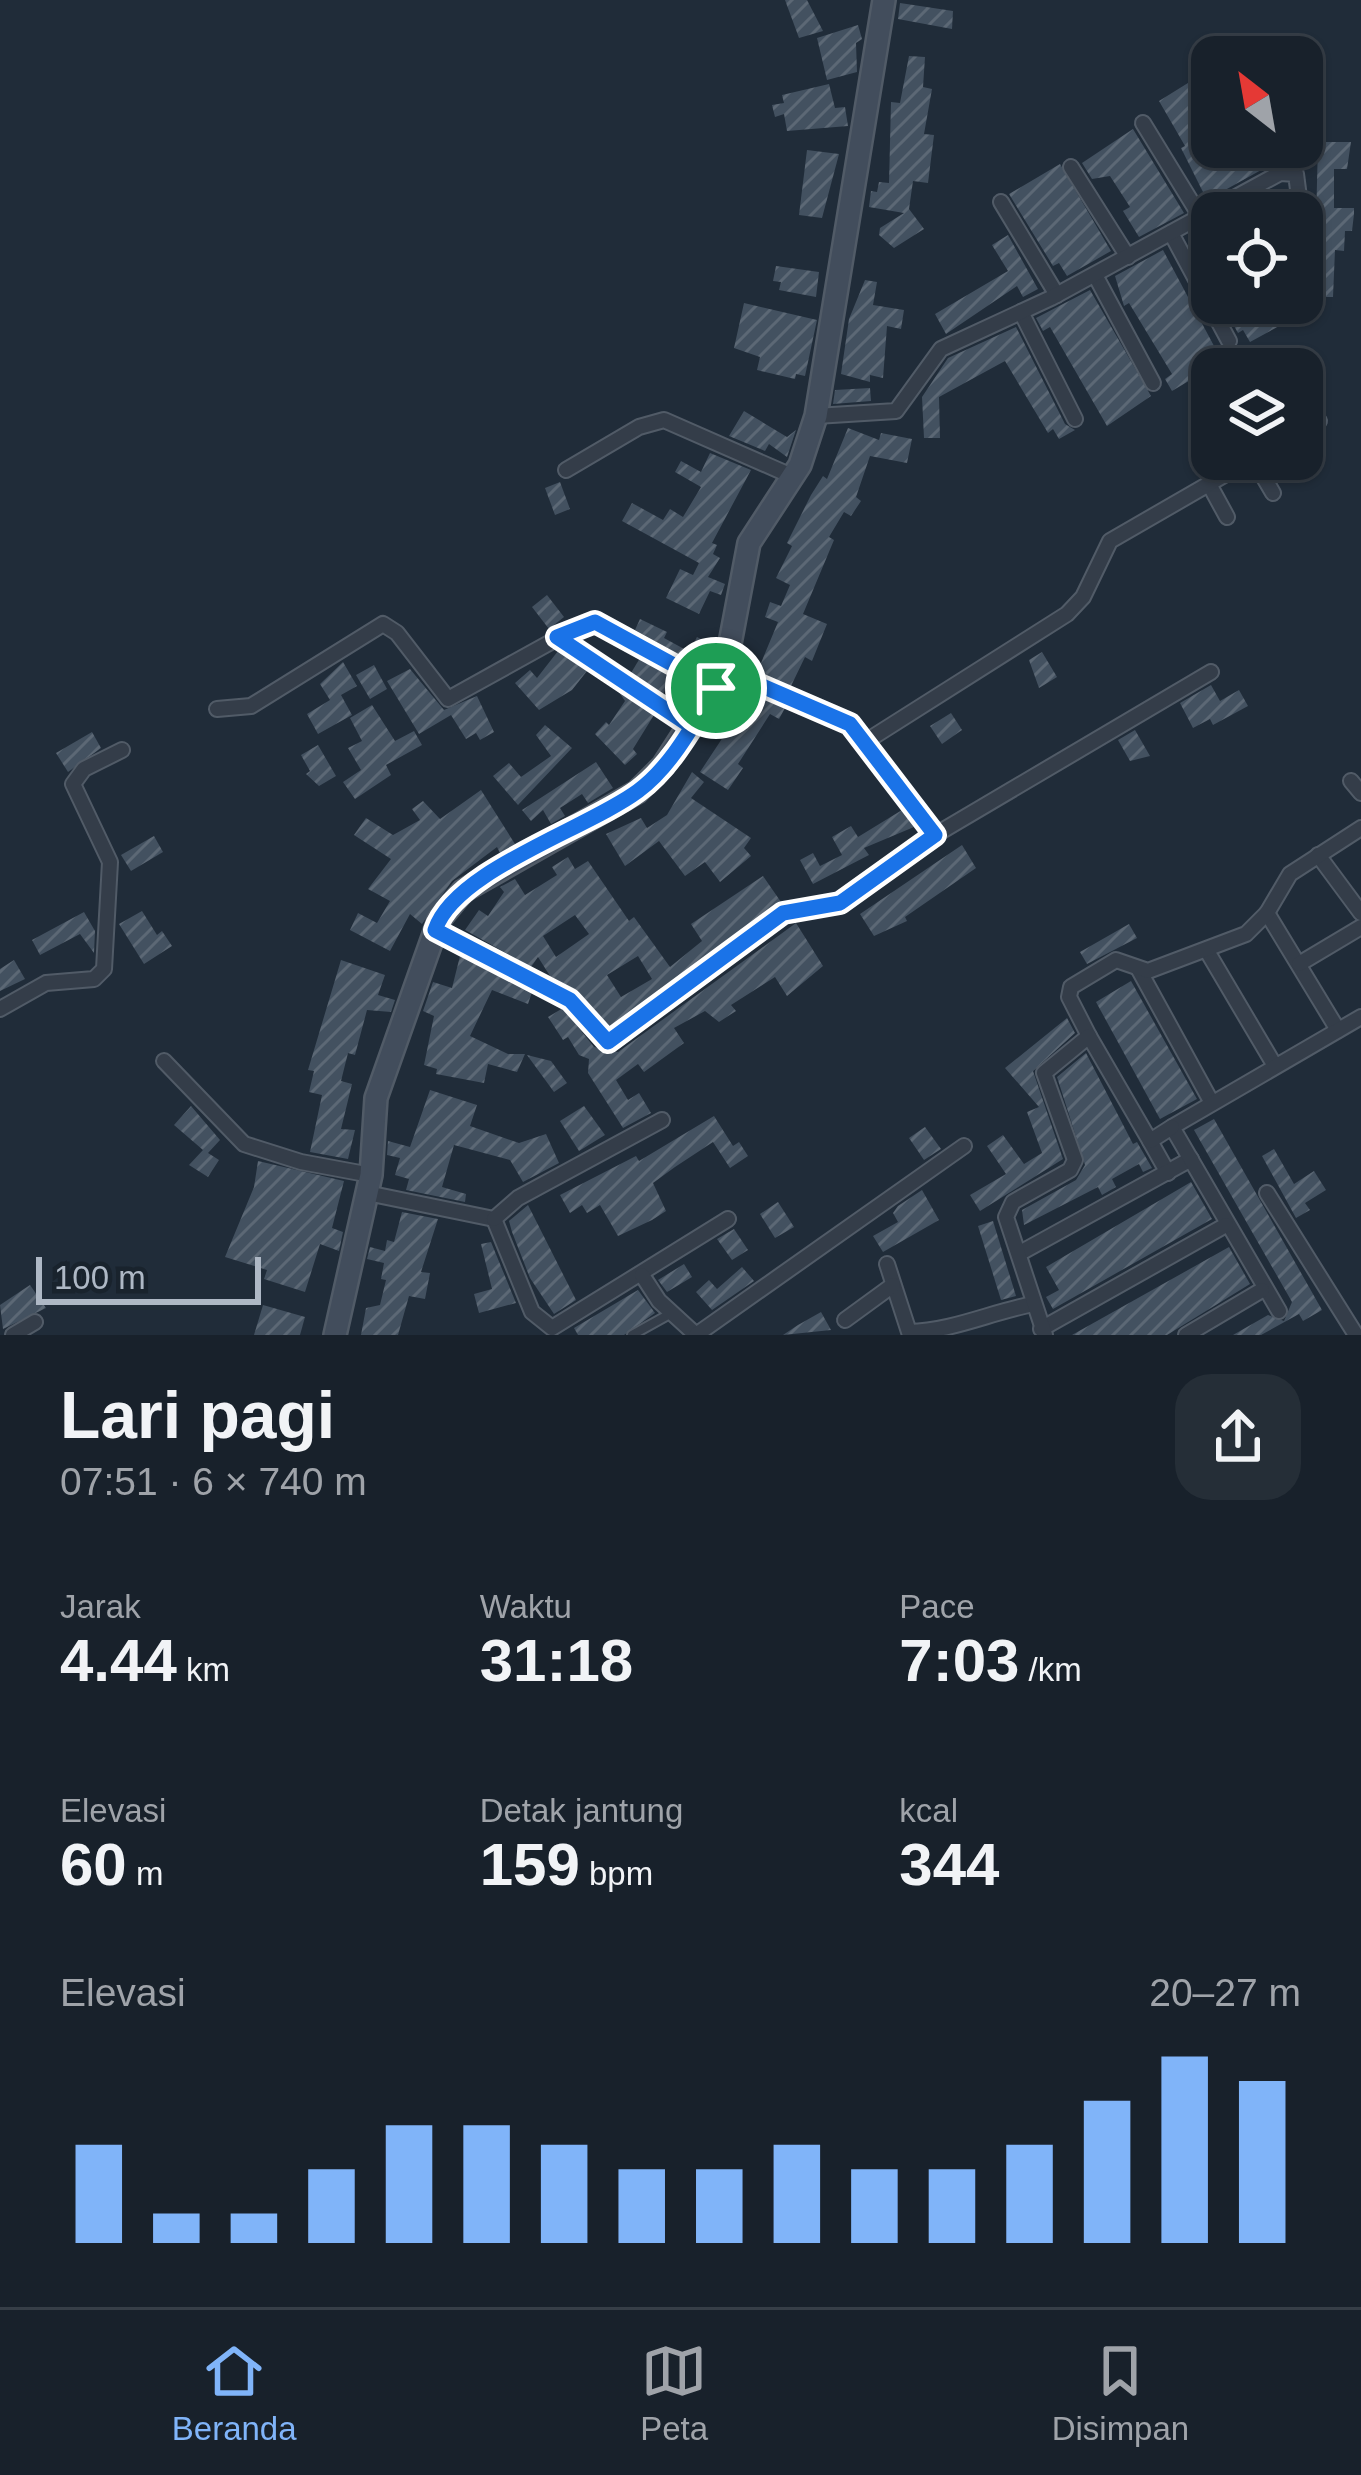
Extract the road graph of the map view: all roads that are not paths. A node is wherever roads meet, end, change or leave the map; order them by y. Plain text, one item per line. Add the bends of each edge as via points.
1 (884, 0) edge
2 (1143, 123) dead end
3 (1071, 166) dead end
4 (1276, 168) edge
5 (1280, 173) junction
6 (1247, 192) edge
7 (1298, 192) edge
8 (1191, 201) edge
9 (1001, 202) dead end
10 (1191, 221) edge
11 (1171, 232) junction
12 (1128, 257) junction
13 (1095, 274) junction
14 (1057, 295) junction
15 (1021, 312) junction
16 (1229, 341) dead end
17 (1153, 383) dead end
18 (816, 416) junction
19 (1075, 419) dead end
20 (566, 470) dead end
21 (794, 477) junction
22 (1215, 480) edge
23 (1265, 480) edge
24 (1208, 484) junction
25 (1273, 493) dead end
26 (1227, 517) dead end
27 (557, 637) junction
28 (1211, 672) dead end
29 (721, 679) junction
30 (218, 709) dead end
31 (692, 727) junction
32 (865, 742) junction
33 (122, 750) dead end
34 (1361, 828) edge
35 (935, 835) junction
36 (1318, 855) junction
37 (1268, 913) junction
38 (1361, 913) edge
39 (1361, 927) edge
40 (435, 930) junction
41 (1208, 951) junction
42 (1299, 964) junction
43 (1139, 970) junction
44 (0, 1009) edge
45 (1361, 1017) edge
46 (1338, 1030) junction
47 (1089, 1036) junction
48 (164, 1061) dead end
49 (1276, 1066) junction
50 (1213, 1103) junction
51 (662, 1120) dead end
52 (1172, 1127) junction
53 (1150, 1141) junction
54 (964, 1146) dead end
55 (1191, 1160) junction
56 (1168, 1173) junction
57 (369, 1184) junction
58 (1267, 1193) dead end
59 (494, 1219) junction
60 (728, 1219) dead end
61 (1226, 1225) junction
62 (1020, 1252) junction
63 (886, 1264) dead end
64 (643, 1275) junction
65 (893, 1285) junction
66 (1262, 1290) junction
67 (1034, 1304) junction
68 (1279, 1311) dead end
69 (668, 1315) dead end
70 (845, 1320) dead end
71 (35, 1322) dead end
72 (1043, 1332) edge
73 (13, 1335) edge
74 (335, 1335) edge
75 (632, 1335) edge
76 (696, 1335) edge
77 (1186, 1335) edge
78 (1356, 1335) edge

1 - 18 main road
2 - 8 street
3 - 12 street
4 - 5 street
5 - 6 street
5 - 7 street via 1296,174
9 - 14 street
10 - 11 street
11 - 12 street
11 - 16 street
12 - 13 street
13 - 14 street
13 - 17 street
14 - 15 street
15 - 18 street via 940,349 896,411
15 - 19 street
18 - 21 main road
20 - 21 street via 664,420
21 - 29 main road via 749,543
22 - 24 street
23 - 25 street
24 - 26 street
24 - 32 street via 1111,541 1066,614
27 - 29 street via 595,622
27 - 30 street via 448,699 397,633 377,625 251,706
27 - 31 street
28 - 35 street
29 - 31 main road
29 - 32 street via 842,718
31 - 40 main road via 638,792 463,891
32 - 35 street
33 - 44 street via 84,769 73,784 110,862 104,969 94,979 46,983
34 - 36 street
35 - 40 street via 840,903 783,913 608,1042 570,1000
36 - 37 street via 1290,874
36 - 38 street
37 - 41 street
37 - 42 street
39 - 42 street
40 - 57 main road via 376,1098
41 - 43 street
41 - 49 street
42 - 46 street
43 - 47 street via 1116,960 1071,987
43 - 50 street
45 - 46 street
46 - 49 street
47 - 53 street
47 - 62 street via 1045,1073 1075,1160 1013,1202 1006,1217
48 - 57 street via 244,1144
49 - 50 street
50 - 52 street
51 - 59 street
52 - 53 street
52 - 55 street
53 - 56 street
54 - 76 street
55 - 56 street
55 - 61 street
56 - 62 street
57 - 59 street
57 - 74 main road
58 - 78 street
59 - 64 street via 532,1312 547,1328
60 - 64 street
61 - 66 street
61 - 72 street
62 - 67 street
63 - 65 street
64 - 76 street
65 - 67 street via 909,1332 944,1331
65 - 70 street
66 - 68 street
66 - 77 street
67 - 72 street
69 - 75 lane
71 - 73 street

